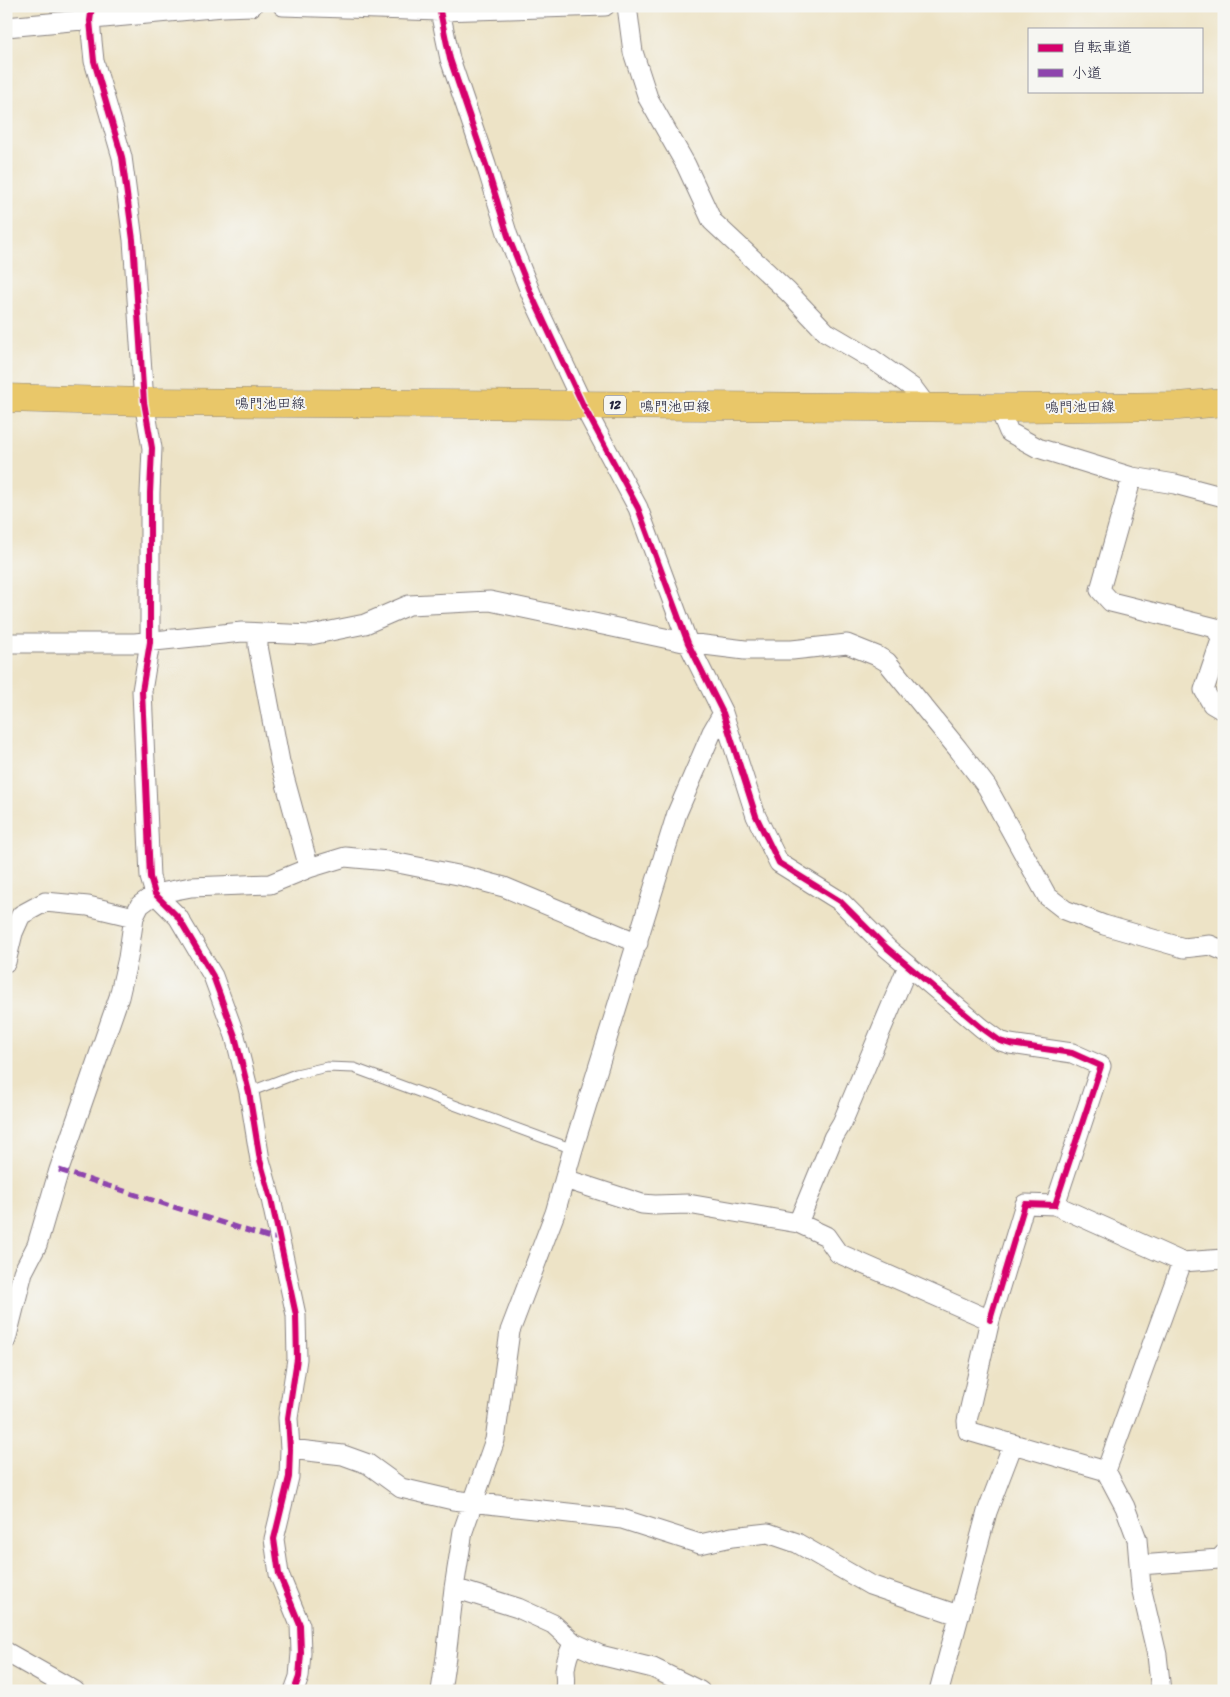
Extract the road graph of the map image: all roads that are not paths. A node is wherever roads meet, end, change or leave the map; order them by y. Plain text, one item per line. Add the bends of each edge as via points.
1 (252, 6) edge
2 (283, 6) edge
3 (605, 6) edge
4 (627, 6) edge
5 (438, 9) edge
6 (91, 14) edge
7 (6, 27) edge
8 (6, 398) edge
9 (144, 402) junction
10 (1224, 402) edge
11 (583, 405) junction
12 (928, 408) junction
13 (999, 408) junction
14 (1132, 477) junction
15 (1224, 497) edge
16 (258, 633) junction
17 (150, 642) junction
18 (6, 643) edge
19 (688, 643) junction
20 (1224, 711) edge
21 (723, 713) junction
22 (309, 868) junction
23 (155, 894) junction
24 (134, 917) junction
25 (638, 943) junction
26 (1224, 951) edge
27 (6, 962) edge
28 (908, 966) junction
29 (249, 1092) junction
30 (573, 1149) junction
31 (565, 1179) junction
32 (1055, 1205) junction
33 (798, 1223) junction
34 (1224, 1259) edge
35 (1182, 1262) junction
36 (990, 1320) junction
37 (6, 1340) edge
38 (1013, 1444) junction
39 (290, 1449) junction
40 (1106, 1471) junction
41 (472, 1502) junction
42 (1224, 1554) edge
43 (1140, 1565) junction
44 (454, 1588) junction
45 (958, 1615) junction
46 (574, 1643) junction
47 (6, 1652) edge
48 (74, 1691) edge
49 (294, 1691) edge
50 (441, 1691) edge
51 (564, 1691) edge
52 (700, 1691) edge
53 (938, 1691) edge
54 (1161, 1691) edge

1 - 6 street
2 - 5 street
3 - 5 street
4 - 12 street via 633,52 648,98 712,221 826,332 913,388
5 - 11 street via 450,59 508,236
6 - 7 street
6 - 9 street via 94,61 122,157 133,240
8 - 9 main road, 鳴門池田線 / 12
9 - 11 main road, 鳴門池田線 / 12
9 - 17 street via 152,448
10 - 13 main road, 鳴門池田線 / 12 via 1178,406
11 - 12 main road, 鳴門池田線 / 12
11 - 19 street via 638,508
12 - 13 main road, 鳴門池田線 / 12
13 - 14 street via 1009,432 1038,448
14 - 15 street
14 - 20 street via 1100,590 1111,602 1216,628 1221,640 1204,690 1212,704
16 - 17 street
16 - 19 street via 311,635 365,624 409,605 490,600
16 - 22 street via 280,762
17 - 18 street
17 - 23 street via 142,691 150,877
19 - 21 street
19 - 26 street via 745,650 792,650 848,644 877,656 887,662 987,787 1046,896 1064,910 1104,925 1184,948 1210,945
21 - 25 street via 677,813
21 - 28 street via 756,816 779,863 840,901
22 - 23 street via 270,884 191,887
22 - 25 street via 345,857 388,861 463,876 504,887
23 - 24 street via 140,905
23 - 29 street via 178,917 213,976 235,1036
24 - 27 street via 88,906 45,902 21,915
24 - 37 street via 119,997 59,1170 37,1246 23,1272
25 - 30 street
28 - 32 street via 1000,1040 1072,1053 1101,1066
28 - 33 street
29 - 30 lane via 296,1074 327,1067 354,1068
29 - 39 street via 260,1160 296,1315 297,1359 288,1418
30 - 31 street
31 - 33 street via 642,1204 688,1204
31 - 41 street via 510,1331 495,1440
32 - 35 street
32 - 36 street via 1025,1204
33 - 36 street via 826,1236 838,1253
34 - 35 street
35 - 40 street
36 - 38 street via 967,1421 968,1431
38 - 40 street
38 - 45 street via 987,1512
39 - 41 street via 342,1455 368,1464 401,1488
39 - 49 street via 289,1477 274,1539 279,1574 300,1625 299,1677
40 - 43 street via 1137,1539
41 - 44 street via 463,1531
41 - 45 street via 622,1519 700,1544 768,1533 798,1543 870,1585
42 - 43 street via 1219,1559
43 - 54 street via 1141,1587 1157,1654
44 - 46 street via 518,1608 553,1624
44 - 50 street
45 - 53 street
46 - 51 street via 565,1668
46 - 52 street via 600,1655 654,1668
47 - 48 street

